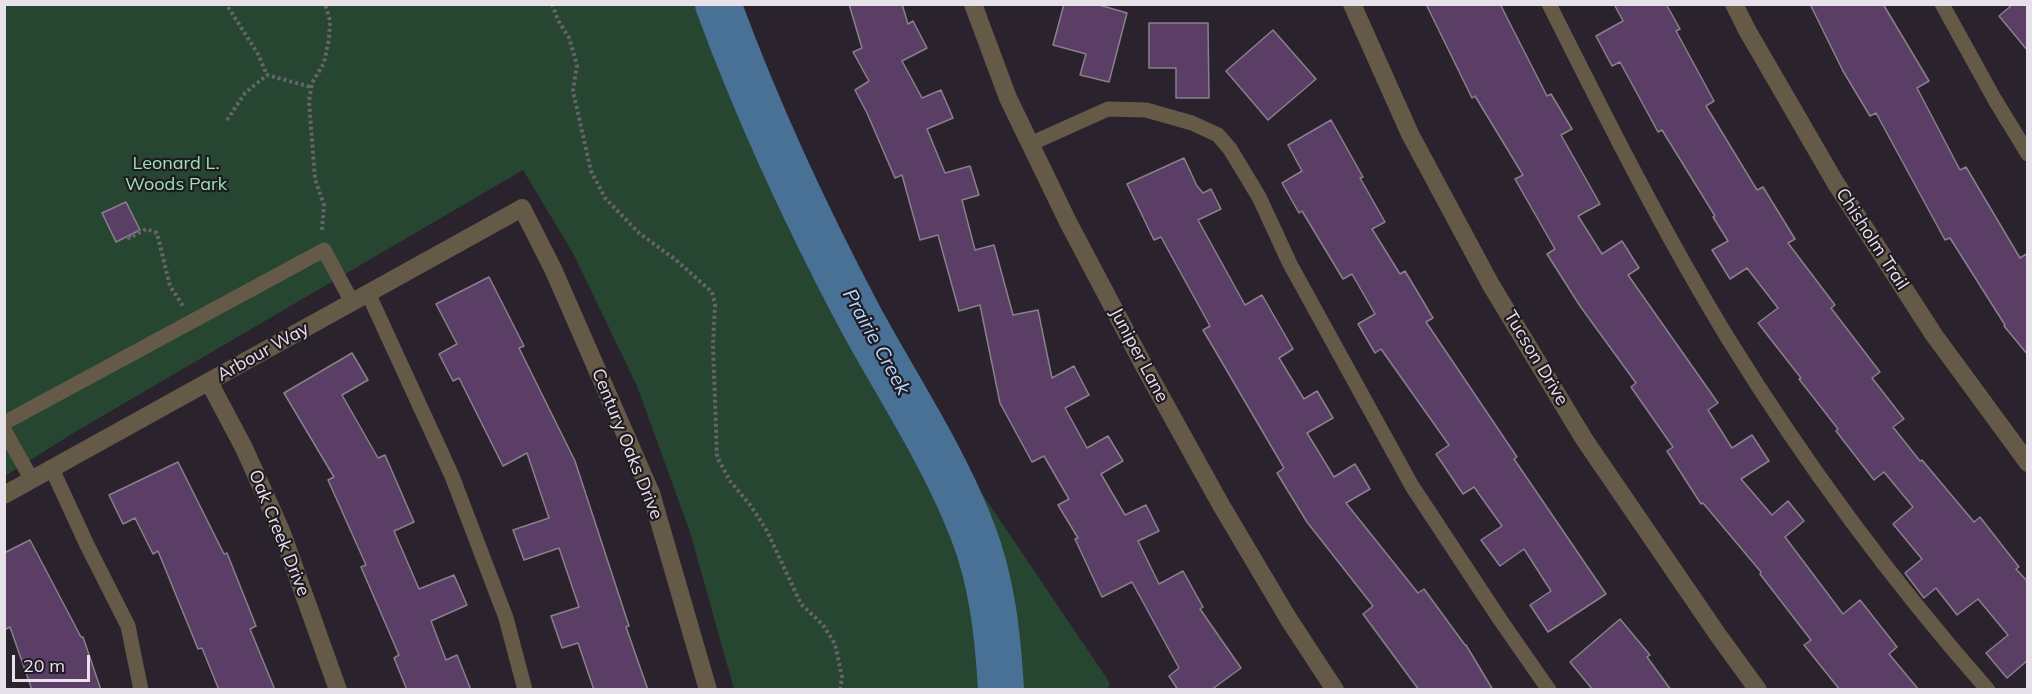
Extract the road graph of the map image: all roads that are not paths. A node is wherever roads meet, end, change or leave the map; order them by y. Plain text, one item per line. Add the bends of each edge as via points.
1 (973, 4) edge
2 (1352, 4) edge
3 (1549, 4) edge
4 (1734, 4) edge
5 (1942, 4) edge
6 (1030, 144) junction
7 (2028, 154) edge
8 (522, 208) joint
9 (360, 298) junction
10 (209, 382) junction
11 (4, 423) edge
12 (4, 430) edge
13 (2028, 463) edge
14 (52, 469) junction
15 (32, 480) junction
16 (4, 495) edge
17 (141, 690) edge
18 (338, 690) edge
19 (525, 690) edge
20 (708, 690) edge
21 (1335, 690) edge
22 (1549, 690) edge
23 (1758, 690) edge
24 (1988, 690) edge

1 - 6 street, Juniper Lane via 1008,98
2 - 23 street, Tucson Drive via 1410,134 1491,285 1584,439
3 - 24 lane via 1598,102 1729,340 1827,487 1913,602
4 - 13 street, Chisholm Trail via 1835,182 1934,335
5 - 7 lane
6 - 21 street, Juniper Lane via 1144,366 1221,505
6 - 22 lane via 1108,109 1146,110 1218,135 1259,197 1290,264 1412,486
8 - 9 street, Arbour Way
8 - 20 street, Century Oaks Drive via 651,493
9 - 10 street, Arbour Way
9 - 11 lane via 324,250
9 - 19 lane via 452,476 506,618
10 - 14 street, Arbour Way
10 - 18 street, Oak Creek Drive via 282,533
12 - 15 lane
14 - 15 street, Arbour Way
14 - 17 lane via 128,626
15 - 16 street, Arbour Way

